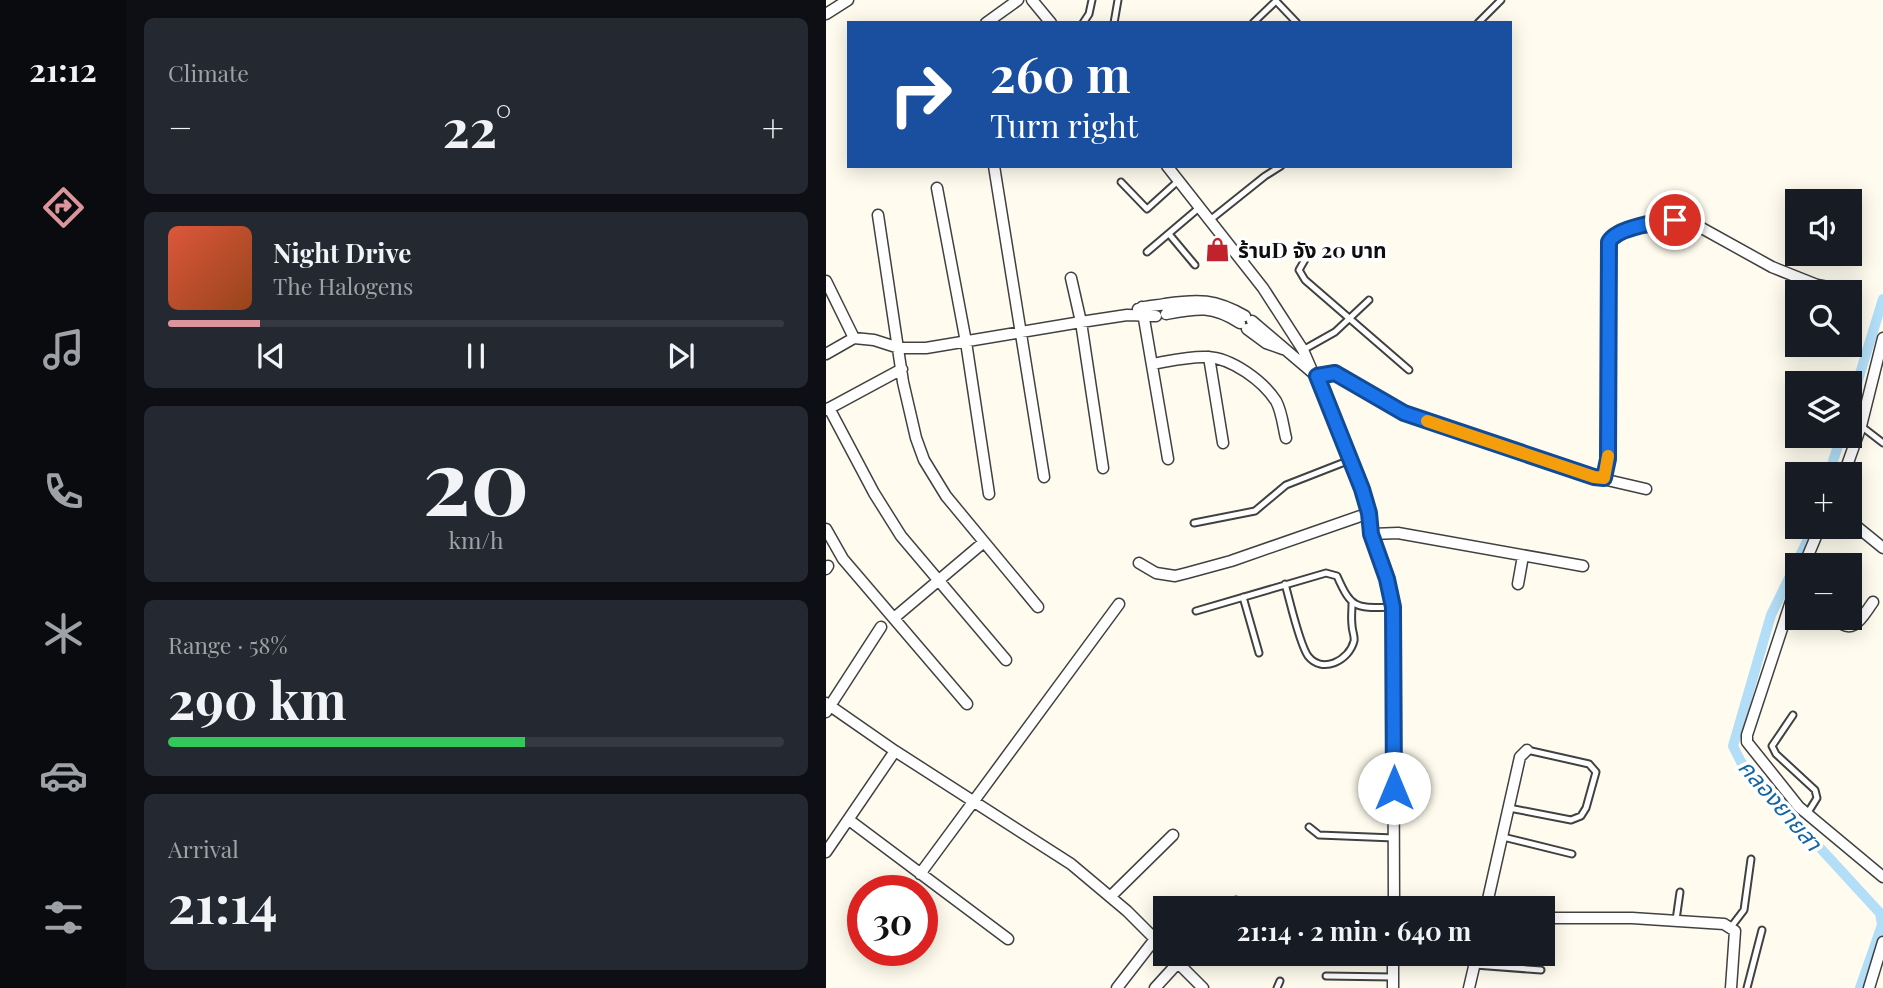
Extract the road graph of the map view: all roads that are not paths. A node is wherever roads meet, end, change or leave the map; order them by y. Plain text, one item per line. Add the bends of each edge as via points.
1 (848, 0) edge
2 (1018, 0) edge
3 (1032, 0) edge
4 (1093, 0) edge
5 (1118, 0) edge
6 (1276, 0) edge
7 (1501, 0) edge
8 (826, 14) edge
9 (989, 21) edge
10 (1049, 21) edge
11 (1084, 21) edge
12 (1114, 21) edge
13 (1255, 21) edge
14 (1295, 21) edge
15 (1480, 21) edge
16 (994, 168) edge
17 (1168, 168) edge
18 (1278, 168) edge
19 (1178, 181) junction
20 (1121, 182) dead end
21 (937, 188) dead end
22 (1200, 207) junction
23 (878, 215) dead end
24 (1210, 220) junction
25 (1169, 234) junction
26 (1310, 251) dead end
27 (1147, 252) dead end
28 (1195, 265) dead end
29 (1071, 278) dead end
30 (1804, 280) edge
31 (826, 281) edge
32 (1369, 300) dead end
33 (1204, 305) junction
34 (1142, 312) junction
35 (1350, 320) junction
36 (1081, 322) junction
37 (1020, 332) junction
38 (854, 338) junction
39 (1883, 338) edge
40 (966, 342) junction
41 (899, 348) junction
42 (1303, 350) junction
43 (826, 354) edge
44 (1209, 357) junction
45 (1152, 364) junction
46 (902, 369) junction
47 (1409, 370) dead end
48 (1315, 375) junction
49 (828, 409) edge
50 (1862, 421) edge
51 (1862, 426) edge
52 (1286, 438) dead end
53 (1223, 443) dead end
54 (1883, 443) edge
55 (1168, 459) dead end
56 (1350, 460) junction
57 (1104, 468) dead end
58 (1044, 477) dead end
59 (1604, 478) junction
60 (1646, 489) dead end
61 (989, 494) dead end
62 (1369, 513) junction
63 (1194, 523) dead end
64 (826, 528) edge
65 (1862, 531) edge
66 (1371, 534) junction
67 (984, 542) junction
68 (1883, 548) edge
69 (1523, 556) junction
70 (1139, 563) dead end
71 (1583, 566) dead end
72 (938, 580) junction
73 (1285, 584) junction
74 (1518, 584) dead end
75 (1243, 597) junction
76 (1873, 602) dead end
77 (1119, 604) dead end
78 (1352, 604) junction
79 (1038, 607) dead end
80 (1393, 607) junction
81 (1196, 611) dead end
82 (1862, 615) edge
83 (894, 618) junction
84 (1785, 620) edge
85 (881, 627) dead end
86 (1259, 653) dead end
87 (1006, 660) dead end
88 (967, 704) dead end
89 (827, 707) edge
90 (1793, 715) dead end
91 (1527, 750) joint
92 (895, 751) junction
93 (974, 801) junction
94 (1509, 808) junction
95 (1807, 814) junction
96 (849, 821) junction
97 (1309, 827) dead end
98 (1173, 835) dead end
99 (1503, 837) junction
100 (1394, 838) junction
101 (826, 852) edge
102 (1572, 854) dead end
103 (1751, 859) dead end
104 (920, 874) junction
105 (1883, 877) edge
106 (1680, 892) dead end
107 (1111, 896) junction
108 (1394, 896) edge
109 (1489, 896) edge
110 (1555, 918) edge
111 (1676, 920) junction
112 (1731, 927) junction
113 (1762, 930) dead end
114 (1153, 937) edge
115 (1008, 939) dead end
116 (1153, 942) edge
117 (1883, 942) edge
118 (1174, 966) edge
119 (1180, 966) edge
120 (1475, 966) edge
121 (1488, 966) edge
122 (1541, 970) dead end
123 (1326, 976) dead end
124 (1280, 981) dead end
125 (1393, 982) edge
126 (1117, 988) edge
127 (1155, 988) edge
128 (1203, 988) edge
129 (1277, 988) edge
130 (1469, 988) edge
131 (1731, 988) edge
132 (1747, 988) edge
133 (1868, 988) edge

1 - 8 street
2 - 9 street
3 - 10 street
4 - 11 lane
5 - 12 lane
6 - 13 lane
6 - 14 lane
7 - 15 lane
16 - 37 street
17 - 19 street
18 - 24 lane
19 - 20 lane via 1147,209
19 - 22 street
21 - 40 street
22 - 24 street
22 - 25 lane
23 - 41 street
24 - 42 street via 1263,288
25 - 27 lane
25 - 28 lane
26 - 35 lane via 1300,274
29 - 36 street
30 - 59 street via 1689,221 1659,222 1614,234 1609,242 1608,459
31 - 38 street
32 - 35 lane
33 - 34 street
33 - 34 street via 1161,315
33 - 48 street via 1270,335
34 - 36 street
34 - 45 street
35 - 42 lane
35 - 47 lane
36 - 37 street
36 - 57 street
37 - 40 street
37 - 58 street
38 - 41 street
38 - 43 street
39 - 50 street
40 - 41 street
40 - 61 street
41 - 46 street
42 - 48 street
44 - 45 street
44 - 52 street via 1230,363 1266,390 1280,410
44 - 53 street
45 - 55 street
46 - 49 street
46 - 67 street via 909,413 924,460 946,496
48 - 56 street
48 - 59 street via 1335,373 1404,413
49 - 72 street via 888,517
51 - 54 lane
56 - 62 street
56 - 63 lane via 1286,485 1255,511
59 - 60 street
62 - 66 street
62 - 70 street via 1175,576 1156,573
64 - 83 street via 843,559
65 - 68 street
66 - 69 street via 1398,533
66 - 80 street
67 - 72 street
67 - 79 street
69 - 71 street
69 - 74 street
72 - 83 street
72 - 87 street
73 - 75 lane
73 - 78 lane via 1333,574
73 - 78 lane via 1306,654 1315,663 1327,666 1338,662 1352,645
75 - 81 lane
75 - 86 lane
76 - 82 street
77 - 93 street
78 - 80 lane
80 - 100 street
83 - 88 street
84 - 95 street via 1747,736 1750,748
85 - 89 street
89 - 92 street
90 - 95 lane via 1772,746 1815,790 1817,798
91 - 94 street via 1520,757
91 - 94 lane via 1594,768 1586,808 1581,817 1571,820
92 - 93 street
92 - 96 street
93 - 104 street
93 - 107 street via 1071,864
94 - 99 street
95 - 105 street
96 - 101 street
96 - 104 street
97 - 100 lane via 1319,835
98 - 107 street
99 - 102 lane
99 - 109 street
100 - 108 street
103 - 112 lane via 1744,910
104 - 115 street
106 - 111 lane
107 - 114 street
110 - 111 street
111 - 112 street
112 - 131 street via 1735,936
113 - 132 lane
116 - 126 street
117 - 133 street
118 - 127 street
119 - 128 street
120 - 130 street
121 - 122 lane
123 - 125 lane
124 - 129 lane

